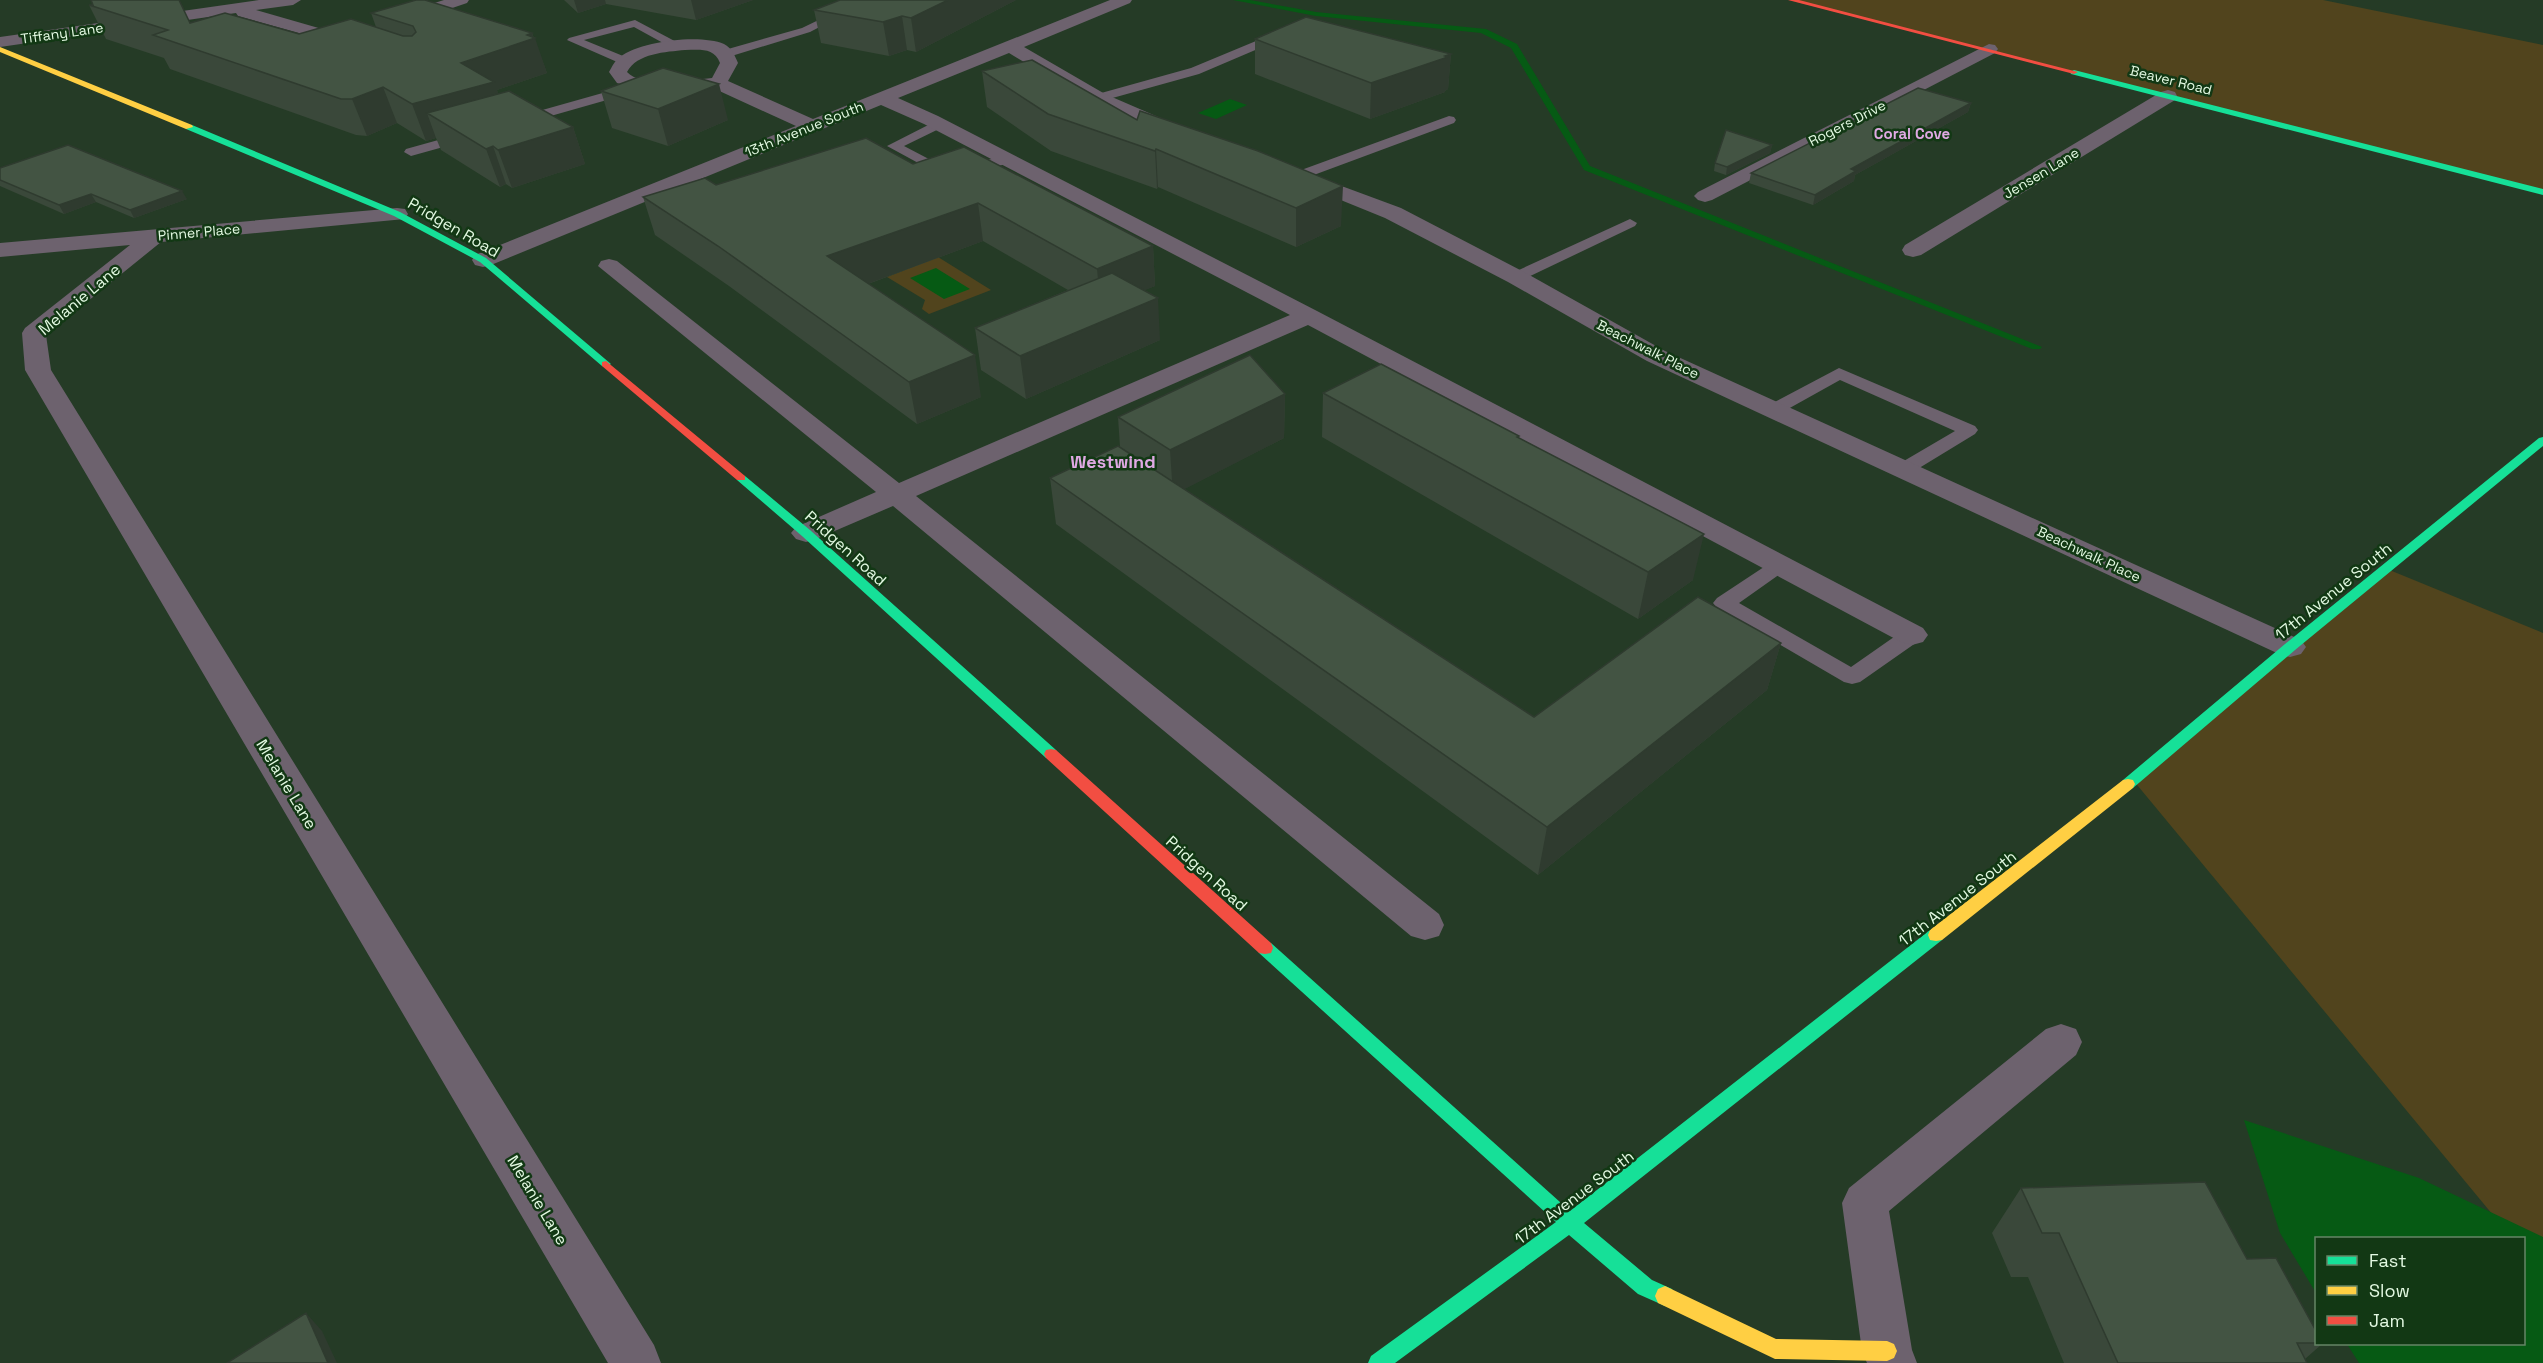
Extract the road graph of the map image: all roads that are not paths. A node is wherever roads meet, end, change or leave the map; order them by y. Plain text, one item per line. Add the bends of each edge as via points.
1 (293, 0) edge
2 (461, 0) edge
3 (1125, 0) edge
4 (1791, 0) edge
5 (230, 8) junction
6 (831, 17) dead end
7 (386, 25) dead end
8 (360, 38) edge
9 (0, 42) edge
10 (1256, 45) dead end
11 (678, 46) junction
12 (1011, 46) junction
13 (1989, 49) junction
14 (0, 50) edge
15 (725, 54) junction
16 (624, 61) junction
17 (718, 83) junction
18 (644, 85) junction
19 (2168, 96) junction
20 (881, 98) junction
21 (1098, 98) junction
22 (1449, 120) dead end
23 (511, 123) edge
24 (938, 124) junction
25 (811, 126) junction
26 (478, 133) edge
27 (1198, 140) edge
28 (411, 152) edge
29 (1008, 160) junction
30 (1286, 172) joint
31 (2543, 192) edge
32 (1705, 196) dead end
33 (397, 214) junction
34 (1630, 223) dead end
35 (155, 236) junction
36 (0, 250) edge
37 (1913, 250) dead end
38 (483, 260) junction
39 (609, 266) dead end
40 (1516, 277) junction
41 (1309, 316) junction
42 (1773, 410) junction
43 (2543, 440) edge
44 (1904, 470) junction
45 (896, 494) junction
46 (806, 533) junction
47 (1780, 566) junction
48 (1912, 635) joint
49 (2290, 647) junction
50 (1425, 925) dead end
51 (2061, 1042) dead end
52 (1570, 1223) junction
53 (1889, 1357) edge
54 (636, 1363) edge
55 (1378, 1363) edge

1 - 5 street, Tiffany Lane
2 - 7 street
3 - 12 street, 13th Avenue South
4 - 13 street, Beaver Road
5 - 8 street, Tiffany Lane via 335,38
5 - 9 street, Tiffany Lane
6 - 15 lane via 806,30
10 - 21 lane via 1195,71
11 - 15 street via 719,48
11 - 16 street
11 - 16 lane via 635,23 573,40
12 - 20 street, 13th Avenue South
12 - 21 street
13 - 19 street, Beaver Road
13 - 32 street, Rogers Drive
14 - 33 street, Pridgen Road
15 - 17 street via 729,63
16 - 18 street via 618,72 623,79
17 - 18 street
17 - 25 street
18 - 23 lane
19 - 31 street, Beaver Road
19 - 37 street, Jensen Lane
20 - 24 street
20 - 25 street, 13th Avenue South
21 - 27 street
22 - 30 lane
24 - 29 street
24 - 29 lane via 894,146 944,173
25 - 38 street, 13th Avenue South
26 - 28 lane
29 - 41 street
30 - 40 street, Beachwalk Place via 1393,213
33 - 35 street, Pinner Place
33 - 38 street, Pridgen Road
34 - 40 lane
35 - 36 street, Pinner Place
35 - 54 street, Melanie Lane via 34,333 38,370
38 - 46 street, Pridgen Road
39 - 45 street
40 - 42 street, Beachwalk Place via 1656,356
41 - 45 street
41 - 47 street
42 - 44 street, Beachwalk Place
42 - 44 lane via 1839,373 1969,430
43 - 49 street, 17th Avenue South
44 - 49 street, Beachwalk Place
45 - 46 street
45 - 50 street
46 - 52 street, Pridgen Road
47 - 48 street
47 - 48 lane via 1724,603 1852,677
49 - 52 street, 17th Avenue South via 2124,788
51 - 53 street via 1865,1203
52 - 53 street, Pridgen Road via 1645,1287 1775,1349
52 - 55 street, 17th Avenue South

